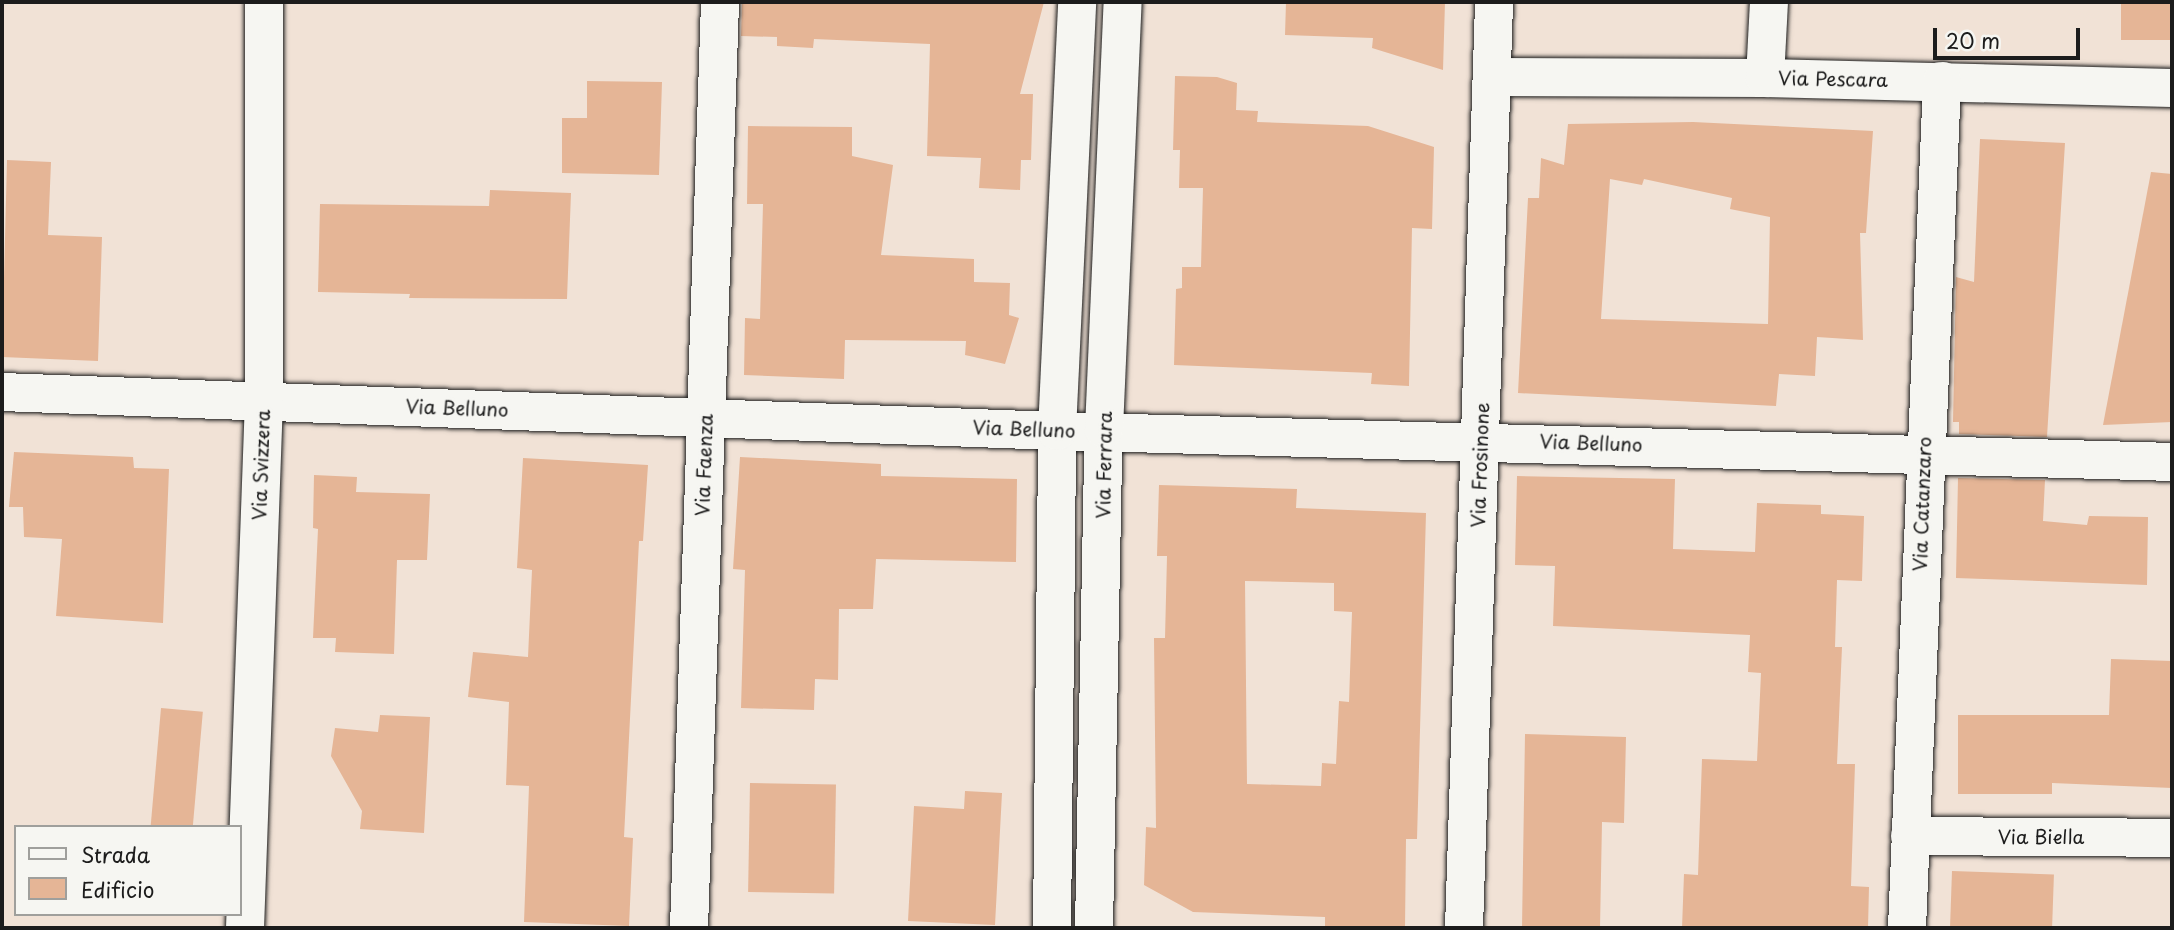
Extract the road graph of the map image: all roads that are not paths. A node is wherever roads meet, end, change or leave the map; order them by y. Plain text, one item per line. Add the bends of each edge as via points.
1 (264, 2) edge
2 (720, 2) edge
3 (1077, 2) edge
4 (1123, 2) edge
5 (1494, 2) edge
6 (1769, 2) edge
7 (1493, 77) junction
8 (1765, 78) junction
9 (1942, 81) junction
10 (2172, 88) edge
11 (2, 392) edge
12 (264, 400) junction
13 (705, 417) junction
14 (1104, 429) junction
15 (1057, 431) junction
16 (1481, 440) junction
17 (1923, 453) junction
18 (2172, 462) edge
19 (1910, 836) junction
20 (2172, 838) edge
21 (245, 928) edge
22 (689, 928) edge
23 (1052, 928) edge
24 (1094, 928) edge
25 (1464, 928) edge
26 (1907, 928) edge

1 - 12 street, Via Svizzera
2 - 13 street, Via Faenza
3 - 15 street
4 - 14 street, Via Ferrara
5 - 7 street, Via Frosinone
6 - 8 street
7 - 8 street, Via Pescara
7 - 16 street, Via Frosinone
8 - 9 street, Via Pescara
9 - 10 street, Via Pescara
9 - 17 street, Via Catanzaro
11 - 12 street, Via Belluno
12 - 13 street, Via Belluno
12 - 21 street, Via Svizzera
13 - 15 street, Via Belluno
13 - 22 street, Via Faenza
14 - 15 street, Via Belluno
14 - 16 street, Via Belluno
14 - 24 street, Via Ferrara
15 - 23 street
16 - 17 street, Via Belluno
16 - 25 street, Via Frosinone
17 - 18 street, Via Belluno
17 - 19 street, Via Catanzaro
19 - 20 street, Via Biella
19 - 26 street, Via Catanzaro

